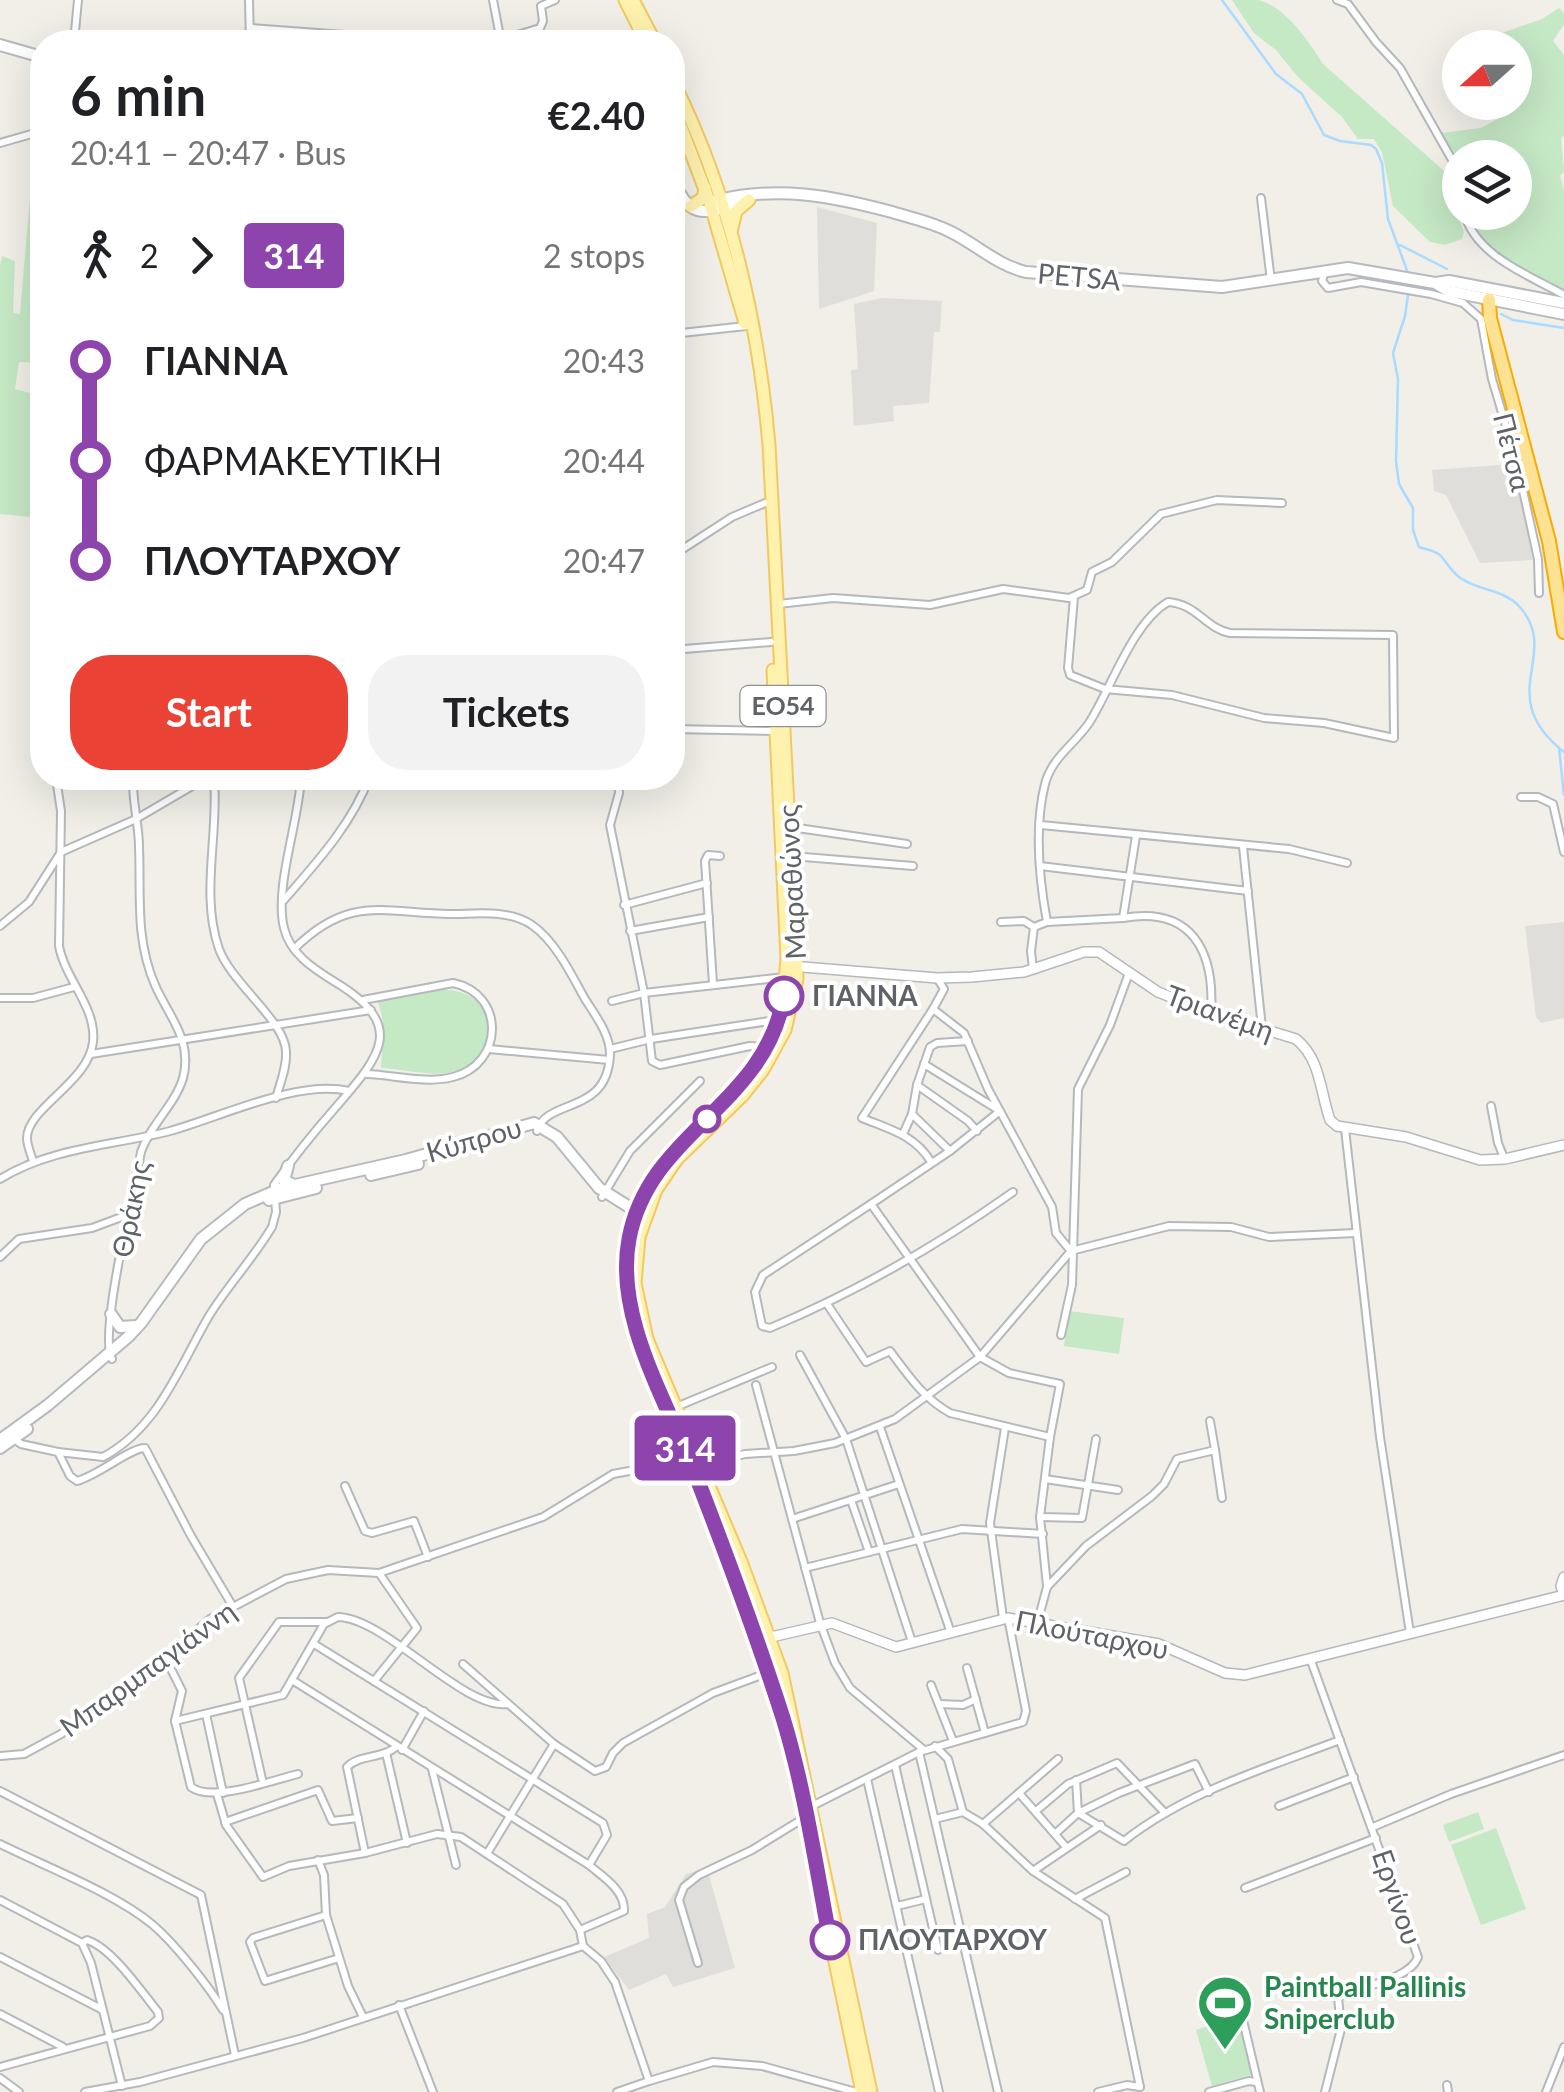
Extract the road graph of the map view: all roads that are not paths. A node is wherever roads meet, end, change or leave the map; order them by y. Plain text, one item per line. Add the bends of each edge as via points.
1 (78, 0) edge
2 (249, 0) edge
3 (493, 0) edge
4 (555, 0) edge
5 (1337, 0) edge
6 (627, 1) edge
7 (251, 28) joint
8 (75, 30) edge
9 (278, 30) edge
10 (500, 30) edge
11 (534, 30) edge
12 (640, 30) edge
13 (646, 30) edge
14 (0, 46) edge
15 (30, 54) edge
16 (685, 107) edge
17 (30, 134) edge
18 (685, 136) edge
19 (0, 142) edge
20 (1442, 142) edge
21 (705, 188) junction
22 (764, 194) junction
23 (1261, 198) dead end
24 (685, 200) edge
25 (748, 200) junction
26 (716, 205) junction
27 (688, 206) junction
28 (1473, 230) edge
29 (732, 237) junction
30 (1326, 269) junction
31 (1290, 276) junction
32 (1370, 277) junction
33 (1270, 281) junction
34 (1331, 288) junction
35 (1433, 289) junction
36 (1490, 294) junction
37 (1564, 294) edge
38 (1564, 302) edge
39 (1564, 314) edge
40 (746, 326) junction
41 (685, 333) edge
42 (764, 503) junction
43 (1282, 503) dead end
44 (685, 548) edge
45 (1539, 593) dead end
46 (1074, 597) junction
47 (777, 604) junction
48 (1564, 632) edge
49 (771, 642) junction
50 (685, 649) edge
51 (1105, 689) junction
52 (685, 729) edge
53 (776, 731) junction
54 (58, 790) edge
55 (134, 790) edge
56 (188, 790) edge
57 (210, 790) edge
58 (299, 790) edge
59 (364, 790) edge
60 (619, 790) edge
61 (1521, 797) dead end
62 (136, 819) junction
63 (1041, 825) junction
64 (789, 826) junction
65 (1136, 836) junction
66 (907, 844) dead end
67 (1242, 847) junction
68 (62, 852) junction
69 (1564, 852) edge
70 (720, 856) dead end
71 (791, 856) junction
72 (1347, 863) dead end
73 (913, 866) dead end
74 (1040, 866) junction
75 (1131, 879) junction
76 (707, 883) junction
77 (1248, 892) junction
78 (283, 901) junction
79 (624, 904) junction
80 (709, 917) junction
81 (1123, 918) junction
82 (1001, 922) dead end
83 (1047, 922) junction
84 (0, 926) edge
85 (1034, 927) junction
86 (630, 932) junction
87 (294, 949) junction
88 (791, 970) junction
89 (1033, 970) junction
90 (1130, 972) junction
91 (937, 978) junction
92 (713, 984) junction
93 (74, 987) junction
94 (644, 993) junction
95 (0, 998) edge
96 (362, 1000) junction
97 (612, 1001) dead end
98 (933, 1009) junction
99 (370, 1010) junction
100 (1211, 1013) junction
101 (779, 1019) junction
102 (277, 1027) junction
103 (1262, 1028) junction
104 (651, 1039) junction
105 (184, 1040) junction
106 (968, 1041) junction
107 (768, 1048) junction
108 (489, 1049) junction
109 (610, 1049) junction
110 (91, 1054) junction
111 (609, 1060) junction
112 (924, 1064) junction
113 (366, 1074) junction
114 (700, 1081) dead end
115 (917, 1086) junction
116 (350, 1091) junction
117 (276, 1098) junction
118 (1492, 1106) dead end
119 (1000, 1112) junction
120 (912, 1114) junction
121 (538, 1127) junction
122 (1344, 1128) junction
123 (977, 1131) junction
124 (904, 1134) junction
125 (146, 1136) junction
126 (1564, 1144) edge
127 (950, 1151) junction
128 (1505, 1159) junction
129 (33, 1162) junction
130 (932, 1162) junction
131 (288, 1166) junction
132 (0, 1179) edge
133 (295, 1186) junction
134 (1013, 1192) dead end
135 (273, 1195) junction
136 (603, 1195) junction
137 (871, 1204) junction
138 (639, 1214) junction
139 (127, 1215) junction
140 (1356, 1233) junction
141 (1071, 1251) junction
142 (0, 1257) edge
143 (911, 1258) junction
144 (827, 1304) junction
145 (111, 1314) junction
146 (142, 1323) junction
147 (1061, 1335) dead end
148 (800, 1355) dead end
149 (110, 1356) junction
150 (980, 1358) junction
151 (772, 1367) dead end
152 (756, 1385) dead end
153 (925, 1397) junction
154 (676, 1407) junction
155 (1210, 1422) dead end
156 (880, 1427) junction
157 (1006, 1428) junction
158 (1050, 1437) junction
159 (7, 1438) edge
160 (846, 1439) junction
161 (1096, 1439) dead end
162 (0, 1448) edge
163 (776, 1450) junction
164 (1215, 1450) junction
165 (58, 1452) junction
166 (695, 1462) junction
167 (1044, 1479) junction
168 (900, 1484) junction
169 (344, 1486) dead end
170 (1088, 1486) junction
171 (1118, 1490) dead end
172 (864, 1495) junction
173 (1222, 1498) dead end
174 (851, 1500) junction
175 (1040, 1517) junction
176 (792, 1519) junction
177 (990, 1530) junction
178 (1043, 1534) junction
179 (918, 1538) junction
180 (882, 1548) junction
181 (869, 1552) junction
182 (428, 1557) junction
183 (805, 1568) junction
184 (378, 1573) junction
185 (1564, 1576) edge
186 (1047, 1587) junction
187 (1564, 1595) edge
188 (232, 1606) junction
189 (1006, 1618) junction
190 (327, 1621) junction
191 (820, 1624) junction
192 (1037, 1624) junction
193 (1410, 1632) junction
194 (951, 1633) junction
195 (765, 1641) junction
196 (314, 1644) junction
197 (912, 1644) junction
198 (401, 1649) junction
199 (166, 1656) junction
200 (1310, 1658) junction
201 (463, 1664) dead end
202 (968, 1668) dead end
203 (768, 1673) junction
204 (292, 1680) junction
205 (374, 1681) junction
206 (932, 1685) dead end
207 (976, 1699) junction
208 (507, 1704) junction
209 (939, 1704) junction
210 (245, 1705) junction
211 (424, 1711) junction
212 (206, 1714) junction
213 (176, 1720) junction
214 (985, 1733) junction
215 (954, 1740) junction
216 (1340, 1740) junction
217 (554, 1744) junction
218 (935, 1746) junction
219 (399, 1749) junction
220 (921, 1751) junction
221 (386, 1754) junction
222 (1564, 1754) edge
223 (0, 1756) edge
224 (1058, 1759) dead end
225 (895, 1765) junction
226 (432, 1769) junction
227 (298, 1774) dead end
228 (1354, 1777) junction
229 (262, 1779) junction
230 (866, 1779) junction
231 (532, 1780) junction
232 (1076, 1780) junction
233 (1138, 1786) junction
234 (0, 1792) edge
235 (1209, 1792) junction
236 (220, 1793) junction
237 (1019, 1794) junction
238 (1279, 1806) dead end
239 (1036, 1811) junction
240 (808, 1812) junction
241 (963, 1812) junction
242 (1078, 1813) junction
243 (1165, 1813) junction
244 (510, 1817) junction
245 (358, 1818) junction
246 (935, 1819) junction
247 (224, 1822) junction
248 (982, 1824) junction
249 (1100, 1826) junction
250 (1373, 1827) junction
251 (447, 1833) junction
252 (1056, 1834) junction
253 (1376, 1838) junction
254 (407, 1843) junction
255 (0, 1844) edge
256 (1066, 1847) junction
257 (488, 1852) junction
258 (365, 1853) junction
259 (318, 1860) junction
260 (456, 1865) dead end
261 (588, 1865) junction
262 (1033, 1871) junction
263 (1126, 1872) dead end
264 (1245, 1888) dead end
265 (926, 1899) junction
266 (1075, 1899) junction
267 (0, 1900) edge
268 (896, 1906) junction
269 (326, 1915) junction
270 (580, 1930) junction
271 (82, 1943) junction
272 (585, 1948) junction
273 (938, 1950) dead end
274 (0, 1957) edge
275 (339, 1958) junction
276 (698, 1962) dead end
277 (399, 2005) junction
278 (102, 2010) junction
279 (225, 2012) junction
280 (1241, 2012) dead end
281 (0, 2014) edge
282 (363, 2017) junction
283 (110, 2036) junction
284 (1564, 2047) edge
285 (64, 2048) junction
286 (235, 2055) junction
287 (0, 2067) edge
288 (0, 2078) edge
289 (648, 2081) junction
290 (140, 2082) junction
291 (1256, 2082) junction
292 (122, 2086) junction
293 (1142, 2089) edge
294 (852, 2091) edge
295 (1110, 2091) edge
296 (19, 2092) edge
297 (88, 2092) edge
298 (149, 2092) edge
299 (433, 2092) edge
300 (617, 2092) edge
301 (872, 2092) edge
302 (939, 2092) edge
303 (998, 2092) edge
304 (1098, 2092) edge
305 (1208, 2092) edge
306 (1260, 2092) edge
307 (1326, 2092) edge
308 (1546, 2092) edge

1 - 8 street
2 - 7 street
3 - 10 street
4 - 11 street via 541,6 542,25
5 - 20 street via 1348,4 1400,68
6 - 12 main road
6 - 13 main road
7 - 9 street
14 - 15 main road
16 - 26 main road, Μαραθώνος / ΕΟ54
17 - 19 street
18 - 21 main road, Μαραθώνος / ΕΟ54
21 - 26 main road, Μαραθώνος / ΕΟ54
21 - 27 main road via 703,198
22 - 25 main road
22 - 26 main road
22 - 33 main road, PETSA via 825,195 934,224 1026,272 1222,287
23 - 33 street
24 - 27 main road
25 - 26 main road
25 - 29 main road via 735,213
26 - 27 main road
26 - 29 main road, Μαραθώνος / ΕΟ54
26 - 40 main road, Μαραθώνος / ΕΟ54
28 - 37 street via 1492,252
29 - 47 main road, Μαραθώνος / ΕΟ54 via 763,386
30 - 31 main road, PETSA
30 - 32 main road, PETSA
30 - 34 street
31 - 33 main road, PETSA
31 - 34 street
32 - 34 street
32 - 35 main road, Πέτσα
35 - 36 main road, Πέτσα
35 - 45 street, Πέτσα via 1481,319 1538,558
36 - 38 main road, Πέτσα
36 - 39 main road, Πέτσα
36 - 48 highway via 1490,318 1549,541
40 - 41 street
40 - 42 main road, Μαραθώνος / ΕΟ54
42 - 44 street
42 - 49 main road, Μαραθώνος / ΕΟ54
43 - 46 street via 1217,500 1161,514 1112,562 1092,572 1087,590
46 - 47 street via 1003,589 930,605 833,598
46 - 51 street via 1069,672
47 - 64 main road, Μαραθώνος / ΕΟ54
49 - 50 street
49 - 53 main road, Μαραθώνος / ΕΟ54
51 - 51 street via 1172,695 1264,718 1394,738 1393,636 1220,631 1183,603 1168,602 1150,617
51 - 63 street via 1090,720 1049,769
52 - 53 street
53 - 88 main road, Μαραθώνος / ΕΟ54
54 - 68 street
55 - 62 street
56 - 62 street
57 - 102 street via 216,938 232,976
58 - 78 street
59 - 78 street
60 - 79 street via 610,825
61 - 69 street via 1553,804
62 - 68 street
62 - 105 street via 141,940 156,988
63 - 65 street
63 - 74 street
64 - 66 street
64 - 71 main road, Μαραθώνος / ΕΟ54
65 - 67 street
65 - 75 street
67 - 72 street
67 - 77 street
68 - 84 street via 29,902
68 - 93 street via 59,946
70 - 76 street via 706,857
71 - 73 street
71 - 88 main road, Μαραθώνος / ΕΟ54
74 - 75 street
74 - 83 street
75 - 77 street
75 - 81 street
76 - 79 street
76 - 80 street
77 - 103 street
78 - 87 street via 284,931
79 - 86 street
80 - 86 street
80 - 92 street
81 - 83 street
81 - 100 street via 1165,916 1190,933 1206,957
82 - 85 street via 1024,920
83 - 85 street
85 - 89 street
86 - 94 street
87 - 96 street
87 - 109 street via 335,919 376,908 514,916 552,946
88 - 91 street, Τριανέμη
88 - 92 street
88 - 101 main road, Μαραθώνος / ΕΟ54
88 - 138 main road, Μαραθώνος / ΕΟ54 via 790,1015 768,1063 672,1166
89 - 90 street, Τριανέμη via 1099,952
89 - 91 street, Τριανέμη
90 - 100 street, Τριανέμη via 1158,992
90 - 141 street via 1078,1088
91 - 98 street via 944,989
92 - 94 street
93 - 95 street
93 - 110 street via 92,1024
94 - 97 street
94 - 104 street
96 - 99 street
96 - 108 street via 463,985 491,1013
98 - 106 street
98 - 124 street via 862,1118
99 - 102 street
99 - 113 street via 380,1043
100 - 103 street, Τριανέμη
101 - 104 street
101 - 107 main road, Μαραθώνος / ΕΟ54
102 - 105 street
102 - 117 street via 286,1054
103 - 122 street, Τριανέμη via 1307,1048 1330,1120
104 - 107 street via 655,1064
104 - 109 street
105 - 110 street
105 - 125 street, Θράκης via 182,1079
106 - 112 street via 934,1044
106 - 119 street
107 - 138 main road, Μαραθώνος / ΕΟ54 via 742,1085 668,1158
108 - 111 street
108 - 113 street via 452,1077
109 - 111 street
110 - 129 street via 31,1126
111 - 121 street via 595,1092
112 - 115 street
112 - 119 street
113 - 116 street
114 - 136 street via 630,1151
115 - 120 street
115 - 123 street
116 - 117 street via 334,1087
116 - 131 street
117 - 125 street
118 - 128 street
119 - 123 street
119 - 141 street via 1052,1206 1056,1233
120 - 124 street
120 - 127 street
121 - 133 main road, Κύπρου via 528,1123
121 - 135 main road, Κύπρου via 399,1169
121 - 136 main road, Κύπρου
122 - 128 street via 1406,1137 1480,1160
122 - 140 street
123 - 127 street
124 - 130 street
125 - 129 street
125 - 139 street, Θράκης
126 - 128 street
127 - 130 street
129 - 132 street
130 - 137 street
131 - 133 main road via 284,1180
131 - 135 street
133 - 135 main road, Κύπρου
134 - 143 street
135 - 146 main road, Κύπρου via 205,1235
135 - 149 main road, Κύπρου via 214,1235 145,1328
135 - 165 street via 272,1227 155,1411 103,1457
136 - 138 main road, Κύπρου
137 - 143 street
137 - 144 street via 766,1272 755,1292 766,1329
138 - 154 main road, Μαραθώνος / ΕΟ54 via 638,1302
138 - 166 main road, Μαραθώνος / ΕΟ54 via 626,1268 632,1317
139 - 142 street via 92,1228 19,1239
139 - 145 street, Θράκης
140 - 141 street via 1270,1237 1230,1227 1169,1226
140 - 193 street
141 - 147 street via 1072,1285
141 - 150 street, Μπαρμπαγιάννη
143 - 144 street
143 - 150 street
144 - 153 street via 866,1362 890,1352
145 - 146 main road via 120,1327
145 - 149 street, Θράκης
146 - 149 main road, Κύπρου
148 - 160 street
149 - 159 main road, Κύπρου
150 - 153 street, Μπαρμπαγιάννη
150 - 158 street via 1009,1373 1060,1384
151 - 154 street
152 - 163 street
153 - 156 street, Μπαρμπαγιάννη
153 - 157 street via 950,1413
154 - 166 main road, Μαραθώνος / ΕΟ54
155 - 164 street
156 - 160 street, Μπαρμπαγιάννη
156 - 168 street
157 - 158 street
157 - 177 street
158 - 167 street
159 - 162 main road, Κύπρου
159 - 165 street
160 - 163 street, Μπαρμπαγιάννη
160 - 172 street
161 - 170 street
163 - 166 street, Μπαρμπαγιάννη
163 - 176 street
164 - 173 street
164 - 186 street via 1176,1459 1152,1496 1086,1546
165 - 188 street via 79,1480 138,1448 148,1450
166 - 182 street, Μπαρμπαγιάννη via 605,1476 543,1517
166 - 195 main road, Μαραθώνος / ΕΟ54
166 - 195 main road, Μαραθώνος / ΕΟ54 via 722,1546
167 - 170 street
167 - 175 street
168 - 172 street
168 - 179 street
169 - 182 street via 366,1533 414,1522
170 - 171 street
170 - 175 street via 1081,1519
172 - 174 street
172 - 180 street
174 - 176 street
174 - 181 street
175 - 178 street
176 - 183 street
177 - 178 street
177 - 179 street
177 - 189 street
178 - 186 street
179 - 180 street
179 - 194 street
180 - 181 street
180 - 197 street
181 - 183 street
182 - 184 street, Μπαρμπαγιάννη
183 - 191 street
184 - 188 street, Μπαρμπαγιάννη via 303,1574
184 - 198 street via 418,1628
185 - 187 street
186 - 192 street
187 - 193 street, Πλούταρχου
188 - 199 street, Μπαρμπαγιάννη
189 - 192 street, Πλούταρχου
189 - 194 street, Πλούταρχου
189 - 214 street via 1026,1715 1018,1725
190 - 196 street
190 - 198 street via 356,1620
190 - 210 street via 278,1623 239,1678
191 - 195 street
191 - 197 street, Πλούταρχου via 843,1624 893,1648
191 - 220 street via 844,1682
192 - 200 street, Πλούταρχου via 1159,1644 1232,1674
193 - 200 street, Πλούταρχου
194 - 197 street, Πλούταρχου
195 - 203 main road, Μαραθώνος / ΕΟ54
195 - 240 main road, Μαραθώνος / ΕΟ54 via 789,1701
196 - 204 street
196 - 205 street
198 - 205 street
198 - 208 street via 476,1694
199 - 213 street via 182,1691
199 - 223 street, Μπαρμπαγιάννη via 61,1734 24,1754
200 - 216 street, Εργίνου
201 - 208 street
202 - 207 street
203 - 217 street via 713,1693 623,1743 598,1771
203 - 240 main road, Μαραθώνος / ΕΟ54
204 - 210 street via 280,1696
204 - 219 street
205 - 211 street
206 - 209 street
207 - 209 street
207 - 214 street
208 - 217 street
209 - 215 street
210 - 212 street
210 - 229 street
211 - 219 street
211 - 231 street
212 - 213 street
212 - 236 street
213 - 236 street via 188,1783 200,1793
214 - 215 street
215 - 218 street
216 - 228 street, Εργίνου
216 - 235 street
217 - 231 street
218 - 220 street
218 - 241 street via 950,1764
219 - 221 street
219 - 226 street
220 - 225 street
220 - 246 street
221 - 245 street via 347,1767
221 - 254 street
222 - 250 street
224 - 237 street
225 - 230 street
225 - 265 street
226 - 244 street
226 - 251 street
227 - 229 street
228 - 238 street
228 - 250 street, Εργίνου
229 - 236 street
230 - 240 street
230 - 268 street
231 - 244 street
231 - 261 street via 605,1825 606,1838
232 - 233 street via 1116,1763
232 - 239 street
232 - 242 street
233 - 235 street via 1195,1764
233 - 242 street
233 - 243 street
234 - 279 street via 201,1896
235 - 243 street
236 - 247 street
237 - 239 street
237 - 248 street
239 - 252 street
240 - 276 street via 684,1886 679,1900
240 - 294 main road, Μαραθώνος / ΕΟ54 via 858,2076
240 - 301 main road, Μαραθώνος / ΕΟ54
241 - 246 street
241 - 248 street
242 - 249 street
242 - 252 street
243 - 249 street via 1124,1841
244 - 257 street
244 - 261 street
245 - 247 street via 332,1821 318,1790
245 - 258 street
246 - 303 street
247 - 259 street via 263,1878
248 - 262 street
249 - 256 street
250 - 253 street, Εργίνου
251 - 254 street
251 - 257 street
251 - 260 street
252 - 256 street
253 - 264 street
253 - 307 street, Εργίνου via 1418,1957 1402,1973 1338,1997 1341,2029
254 - 258 street
255 - 279 street via 150,1923
256 - 262 street
257 - 270 street via 558,1898
258 - 259 street
259 - 269 street
261 - 270 street via 625,1905 622,1913
262 - 266 street
263 - 266 street
265 - 268 street
265 - 273 street
266 - 293 street via 1105,1918
267 - 271 street
268 - 302 street
269 - 275 street
269 - 275 street via 250,1942 266,1980
270 - 272 street
271 - 278 street
271 - 283 street via 95,1942 158,2012 156,2023
272 - 277 street
272 - 289 street via 615,1982
274 - 278 street
275 - 282 street
277 - 282 street
277 - 299 street
278 - 283 street
279 - 286 street
280 - 291 street
281 - 285 street
282 - 286 street
283 - 285 street
283 - 292 street
284 - 308 street
285 - 287 street
286 - 290 street
288 - 296 street
289 - 294 street via 713,2062 762,2066
289 - 300 street
290 - 292 street
290 - 298 street
291 - 305 street
291 - 306 street
292 - 297 street
293 - 295 street
295 - 304 street

